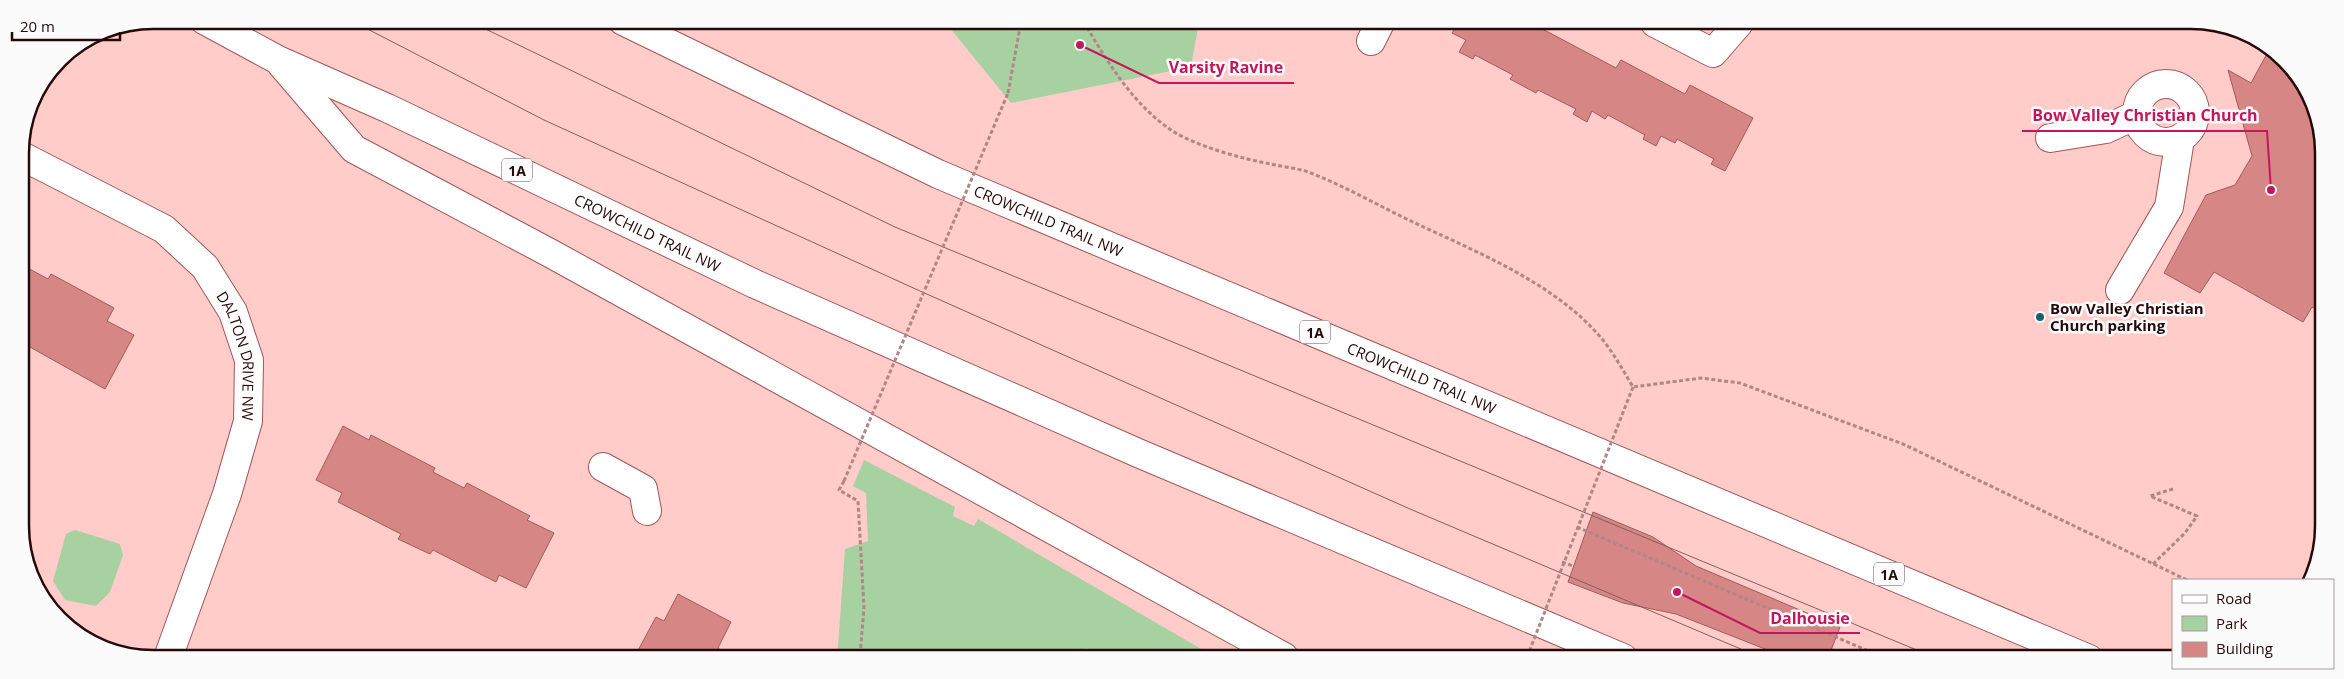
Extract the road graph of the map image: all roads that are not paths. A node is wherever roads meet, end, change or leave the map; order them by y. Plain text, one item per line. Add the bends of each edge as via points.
1 (221, 29) edge
2 (639, 29) edge
3 (1667, 29) edge
4 (1734, 29) edge
5 (278, 60) junction
6 (2136, 115) junction
7 (2050, 138) dead end
8 (2180, 139) junction
9 (29, 160) edge
10 (2120, 290) dead end
11 (603, 467) dead end
12 (647, 511) dead end
13 (171, 650) edge
14 (1271, 650) edge
15 (1604, 650) edge
16 (2070, 650) edge

1 - 5 main road, CROWCHILD TRAIL NW / 1A
2 - 16 main road, CROWCHILD TRAIL NW / 1A via 938,174
3 - 4 main road via 1713,53
5 - 14 main road via 354,149
5 - 15 main road, CROWCHILD TRAIL NW / 1A via 387,108 755,284 1138,453
6 - 7 main road via 2106,129
6 - 8 main road via 2144,133 2161,142
6 - 8 main road via 2143,92 2158,85 2165,82 2188,91 2196,108 2193,126
8 - 10 main road via 2169,207
9 - 13 main road, DALTON DRIVE NW via 164,229 205,267 233,312 249,360 248,422 227,494
11 - 12 main road via 643,489

